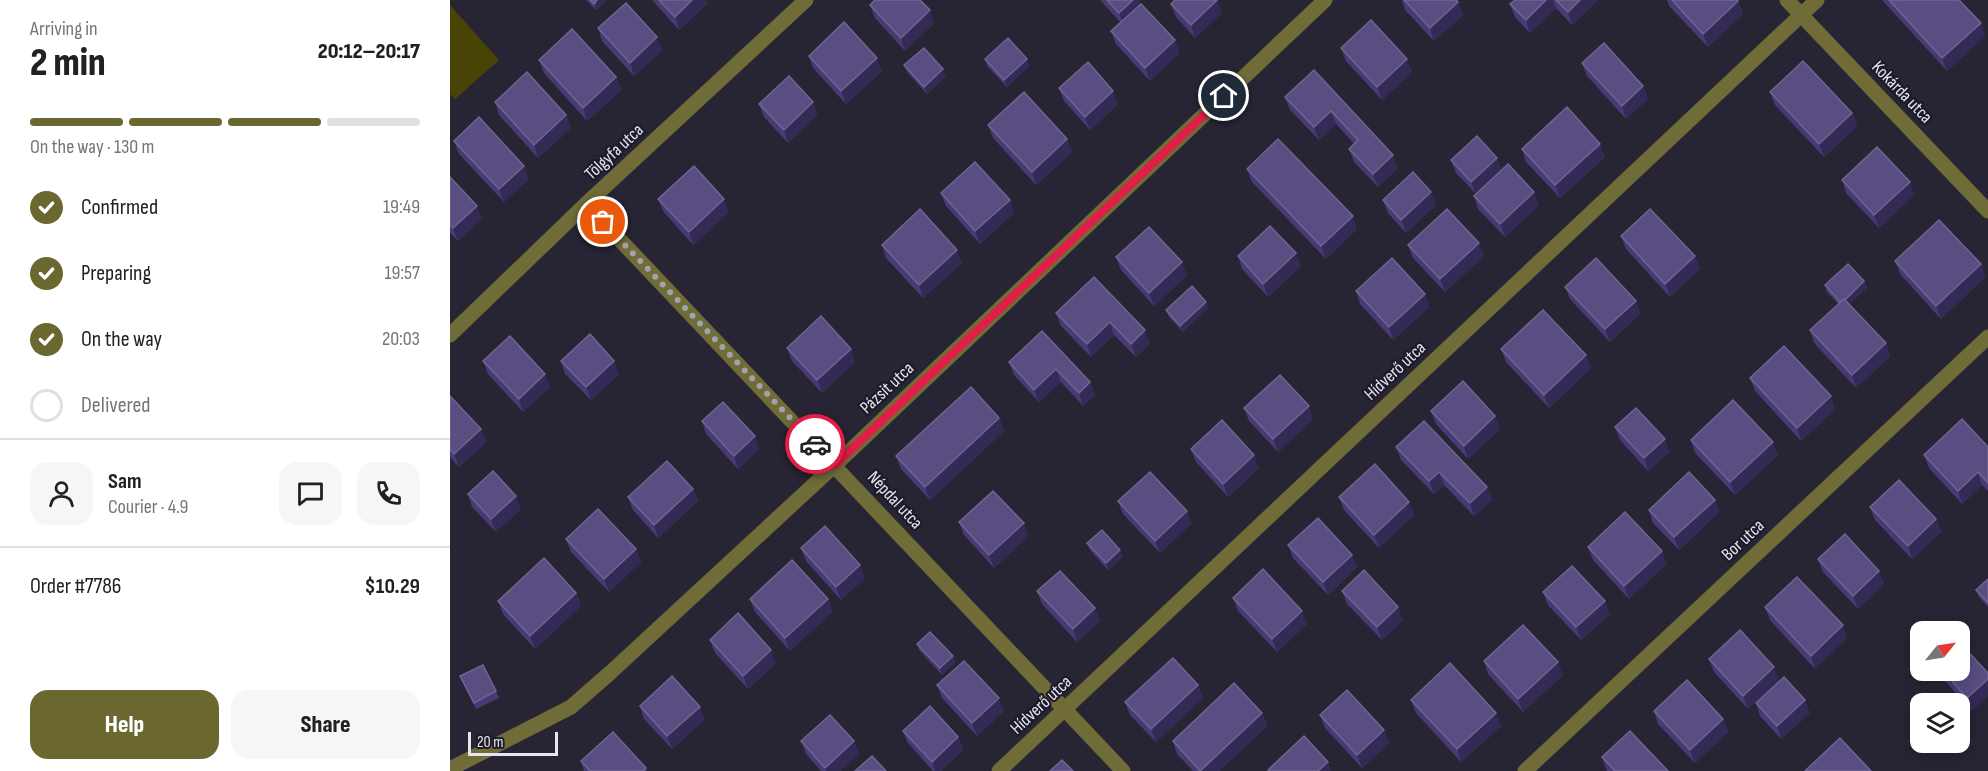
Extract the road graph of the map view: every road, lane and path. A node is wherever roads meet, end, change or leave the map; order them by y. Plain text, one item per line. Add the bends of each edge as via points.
1 (806, 0) edge
2 (1325, 0) edge
3 (1787, 0) edge
4 (1816, 0) edge
5 (1801, 15) junction
6 (586, 204) junction
7 (1988, 211) edge
8 (450, 335) edge
9 (1988, 337) edge
10 (835, 465) junction
11 (1065, 709) junction
12 (450, 769) edge
13 (999, 771) edge
14 (1123, 771) edge
15 (1525, 771) edge

1 - 6 street, Tölgyfa utca
2 - 10 street, Pázsit utca
3 - 5 street, Kokárda utca
4 - 5 street, Hídverő utca
5 - 7 street, Kokárda utca
5 - 11 street, Hídverő utca
6 - 8 street, Tölgyfa utca
6 - 10 street, Népdal utca
9 - 15 street, Bor utca
10 - 11 street, Népdal utca
10 - 12 street, Pázsit utca via 571,707
11 - 13 street, Hídverő utca
11 - 14 street, Népdal utca

